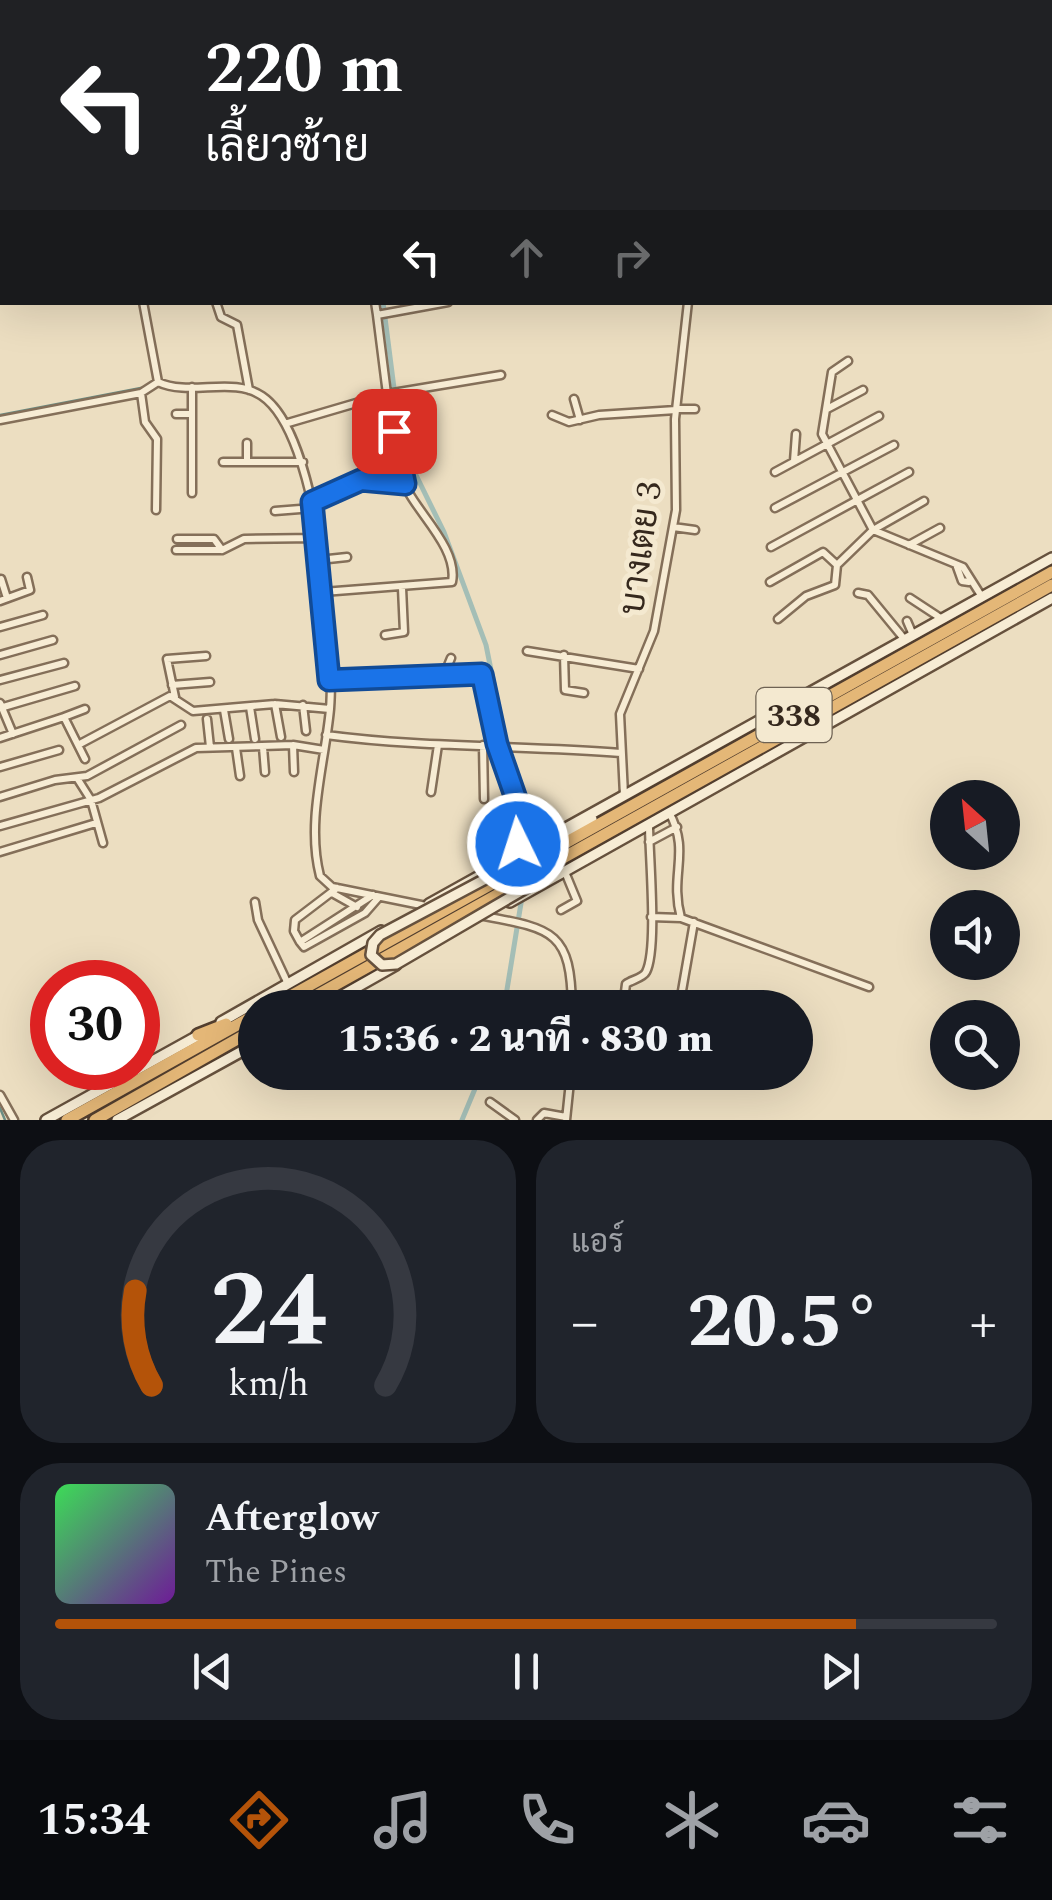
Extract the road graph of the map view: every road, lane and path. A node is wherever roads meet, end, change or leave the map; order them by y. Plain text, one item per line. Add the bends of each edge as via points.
1 (144, 305) edge
2 (217, 305) edge
3 (377, 305) edge
4 (432, 305) edge
5 (688, 305) edge
6 (382, 314) junction
7 (848, 361) dead end
8 (502, 375) dead end
9 (158, 382) junction
10 (192, 387) junction
11 (249, 390) junction
12 (863, 390) dead end
13 (141, 393) junction
14 (395, 393) junction
15 (574, 399) dead end
16 (676, 409) junction
17 (695, 409) dead end
18 (826, 409) junction
19 (176, 414) dead end
20 (192, 414) junction
21 (552, 415) dead end
22 (879, 416) dead end
23 (0, 420) edge
24 (580, 420) junction
25 (430, 422) dead end
26 (288, 423) junction
27 (796, 434) dead end
28 (247, 443) dead end
29 (827, 444) junction
30 (894, 444) dead end
31 (223, 462) dead end
32 (247, 462) junction
33 (303, 462) junction
34 (794, 462) junction
35 (775, 472) dead end
36 (909, 472) dead end
37 (842, 473) junction
38 (405, 484) junction
39 (192, 492) dead end
40 (924, 500) dead end
41 (857, 501) junction
42 (312, 505) junction
43 (775, 508) dead end
44 (156, 510) dead end
45 (275, 510) dead end
46 (673, 527) junction
47 (940, 528) dead end
48 (696, 530) dead end
49 (872, 530) junction
50 (317, 538) junction
51 (176, 539) dead end
52 (908, 546) junction
53 (771, 547) dead end
54 (176, 550) dead end
55 (222, 550) junction
56 (347, 557) dead end
57 (1052, 558) edge
58 (319, 560) junction
59 (837, 565) junction
60 (1052, 572) edge
61 (28, 577) dead end
62 (1, 579) edge
63 (770, 582) dead end
64 (1052, 585) edge
65 (402, 588) junction
66 (323, 592) junction
67 (858, 593) dead end
68 (982, 597) junction
69 (910, 598) dead end
70 (1052, 598) edge
71 (4, 600) edge
72 (43, 614) dead end
73 (778, 619) dead end
74 (942, 619) junction
75 (908, 621) dead end
76 (0, 627) edge
77 (385, 635) dead end
78 (909, 637) junction
79 (54, 640) dead end
80 (526, 651) dead end
81 (0, 655) edge
82 (564, 655) junction
83 (206, 656) dead end
84 (451, 658) dead end
85 (64, 663) dead end
86 (639, 670) junction
87 (444, 675) junction
88 (0, 680) edge
89 (329, 680) junction
90 (210, 682) dead end
91 (172, 685) junction
92 (75, 686) dead end
93 (584, 692) dead end
94 (176, 698) junction
95 (275, 704) junction
96 (303, 705) junction
97 (1, 706) edge
98 (250, 707) junction
99 (85, 709) dead end
100 (330, 709) junction
101 (224, 710) junction
102 (64, 717) junction
103 (207, 718) dead end
104 (181, 724) dead end
105 (306, 731) dead end
106 (14, 734) junction
107 (326, 734) junction
108 (281, 737) dead end
109 (0, 738) edge
110 (229, 740) dead end
111 (255, 740) dead end
112 (483, 744) junction
113 (498, 744) junction
114 (78, 745) junction
115 (293, 745) junction
116 (438, 745) junction
117 (263, 747) junction
118 (210, 748) junction
119 (236, 748) junction
120 (60, 750) dead end
121 (324, 750) junction
122 (622, 754) junction
123 (84, 759) dead end
124 (0, 767) edge
125 (265, 772) dead end
126 (294, 772) dead end
127 (240, 776) dead end
128 (77, 778) junction
129 (431, 792) dead end
130 (0, 797) edge
131 (621, 797) junction
132 (484, 798) dead end
133 (90, 800) junction
134 (670, 812) junction
135 (651, 823) junction
136 (96, 824) junction
137 (0, 826) edge
138 (677, 827) junction
139 (104, 842) dead end
140 (649, 842) junction
141 (0, 852) edge
142 (515, 852) junction
143 (537, 861) junction
144 (564, 872) junction
145 (334, 890) junction
146 (376, 896) junction
147 (256, 902) dead end
148 (426, 906) junction
149 (357, 907) junction
150 (561, 910) dead end
151 (484, 916) junction
152 (651, 916) junction
153 (681, 918) junction
154 (694, 922) junction
155 (333, 927) junction
156 (288, 984) junction
157 (869, 987) dead end
158 (301, 990) edge
159 (326, 990) edge
160 (352, 990) edge
161 (572, 990) edge
162 (626, 990) edge
163 (682, 990) edge
164 (238, 1021) edge
165 (238, 1024) edge
166 (198, 1036) junction
167 (238, 1039) edge
168 (238, 1048) edge
169 (238, 1051) edge
170 (188, 1068) junction
171 (569, 1090) edge
172 (0, 1094) edge
173 (490, 1102) dead end
174 (566, 1118) edge
175 (14, 1120) edge
176 (46, 1120) edge
177 (66, 1120) edge
178 (95, 1120) edge
179 (117, 1120) edge
180 (515, 1120) edge
181 (537, 1120) edge

1 - 9 street
2 - 11 street via 220,317 237,325
3 - 6 street
4 - 6 street
5 - 16 street, บางเตย 3
6 - 14 street
7 - 18 street via 832,372
8 - 14 street
9 - 10 street
9 - 13 street
10 - 11 street
10 - 20 street
11 - 26 street
12 - 18 street
13 - 23 street
13 - 44 street via 145,422 158,439
14 - 25 street via 415,422
14 - 26 street
14 - 38 street
15 - 24 street
16 - 17 street
16 - 24 street
16 - 46 street, บางเตย 3
18 - 29 street via 821,429
19 - 20 street
20 - 39 street
21 - 24 street via 563,423
22 - 29 street
26 - 33 street
27 - 34 street
28 - 32 street
29 - 34 street
29 - 37 street
30 - 37 street
31 - 32 street
32 - 33 street
33 - 42 street
34 - 35 street
36 - 41 street
37 - 41 street
37 - 43 street
38 - 42 street via 361,480
38 - 65 street via 433,526 454,578
40 - 49 street
41 - 49 street
41 - 53 street
42 - 45 street
42 - 50 street
46 - 48 street
46 - 86 street, บางเตย 3 via 654,631
47 - 52 street
49 - 52 street
49 - 59 street
50 - 55 street via 244,540
50 - 58 street
51 - 55 street via 214,539
52 - 68 street via 962,567
54 - 55 street
56 - 58 street
57 - 68 main road, 338
58 - 66 street
59 - 63 street via 823,552
59 - 73 street via 835,585 806,596
60 - 143 highway, 338
61 - 71 street via 30,590
62 - 71 street
64 - 143 highway, 338
65 - 66 street
65 - 77 street via 404,632
66 - 89 street
67 - 78 street via 868,595
68 - 74 main road, 338
69 - 74 street
70 - 134 main road, 338
72 - 76 street
74 - 78 main road, 338
75 - 78 street
78 - 131 main road, 338
79 - 81 street
80 - 82 street
82 - 86 street
82 - 93 street via 565,690
83 - 91 street via 167,659
84 - 87 street
85 - 88 street
86 - 122 street, บางเตย 3 via 621,708
87 - 89 street
87 - 113 street via 482,674
89 - 100 street
90 - 91 street
91 - 94 street
92 - 97 street
94 - 101 street via 192,711
94 - 114 street
95 - 96 street
95 - 98 street
95 - 108 street
96 - 100 street
96 - 105 street
97 - 106 street
98 - 101 street
98 - 111 street
99 - 102 street
100 - 107 street
101 - 110 street
102 - 106 street
102 - 114 street
103 - 118 street
104 - 128 street
106 - 109 street
107 - 116 street
107 - 121 street
112 - 113 street
112 - 116 street
112 - 132 street
113 - 122 street
113 - 142 street via 520,810
114 - 123 street
115 - 117 street
115 - 121 street
115 - 126 street
116 - 129 street
117 - 119 street
117 - 125 street
118 - 119 street
118 - 133 street via 192,749
119 - 127 street
120 - 124 street
121 - 145 street via 318,868
122 - 131 street, บางเตย 3
128 - 130 street
128 - 133 street
131 - 143 main road
133 - 136 street
133 - 137 street
134 - 135 main road, 338
134 - 138 street
135 - 140 street
135 - 143 main road
135 - 144 main road, 338
136 - 139 street
136 - 141 street
138 - 140 street
138 - 153 street via 682,844 674,884
140 - 152 street
142 - 143 main road, 338, bridge
142 - 148 main road, 338
143 - 143 main road, bridge via 396,964 382,965 371,955 380,935
143 - 158 highway, 338, bridge
143 - 159 highway, 338 via 512,886
144 - 150 street via 577,901
144 - 151 main road, 338, bridge
145 - 146 street
145 - 149 street
145 - 155 street via 295,920 304,947
146 - 148 street
146 - 149 street
146 - 155 street via 366,912
147 - 156 street
148 - 156 main road, 338
149 - 155 street
151 - 160 main road, 338
151 - 161 street via 552,933 571,968
152 - 153 street
152 - 162 street via 646,972
153 - 154 street
154 - 157 street
154 - 163 street
156 - 166 main road, 338
164 - 166 highway
165 - 177 highway
166 - 176 main road, 338
167 - 170 highway
168 - 170 highway
169 - 179 main road
170 - 178 highway
171 - 174 street
172 - 175 street
173 - 180 street
174 - 181 street via 544,1113

